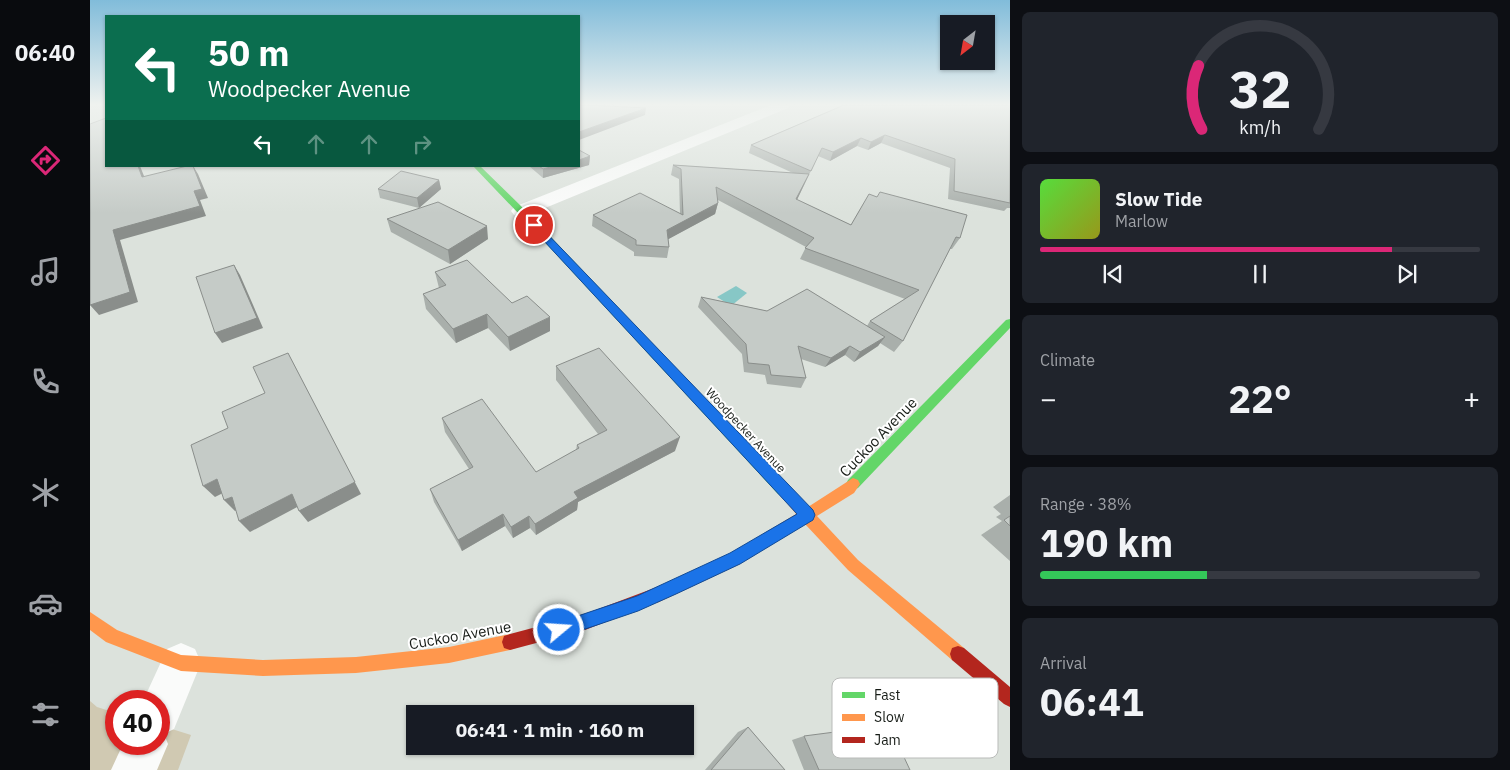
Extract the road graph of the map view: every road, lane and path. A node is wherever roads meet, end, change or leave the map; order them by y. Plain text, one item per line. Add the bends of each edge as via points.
1 (694, 141) edge
2 (477, 167) edge
3 (521, 211) junction
4 (1010, 322) edge
5 (808, 515) junction
6 (90, 620) edge
7 (181, 663) junction
8 (986, 678) edge
9 (998, 688) edge
10 (169, 690) edge
11 (1010, 698) edge
12 (141, 755) edge
13 (134, 770) edge

1 - 3 street
2 - 3 street, Woodpecker Avenue
3 - 5 street, Woodpecker Avenue
4 - 5 street, Cuckoo Avenue via 849,489
5 - 7 street, Cuckoo Avenue via 735,559 638,603 543,635 449,655 356,665 263,668
5 - 8 street, Woodpecker Avenue via 853,565
6 - 7 street, Cuckoo Avenue via 112,636
7 - 10 street
9 - 11 street, Woodpecker Avenue
12 - 13 street

